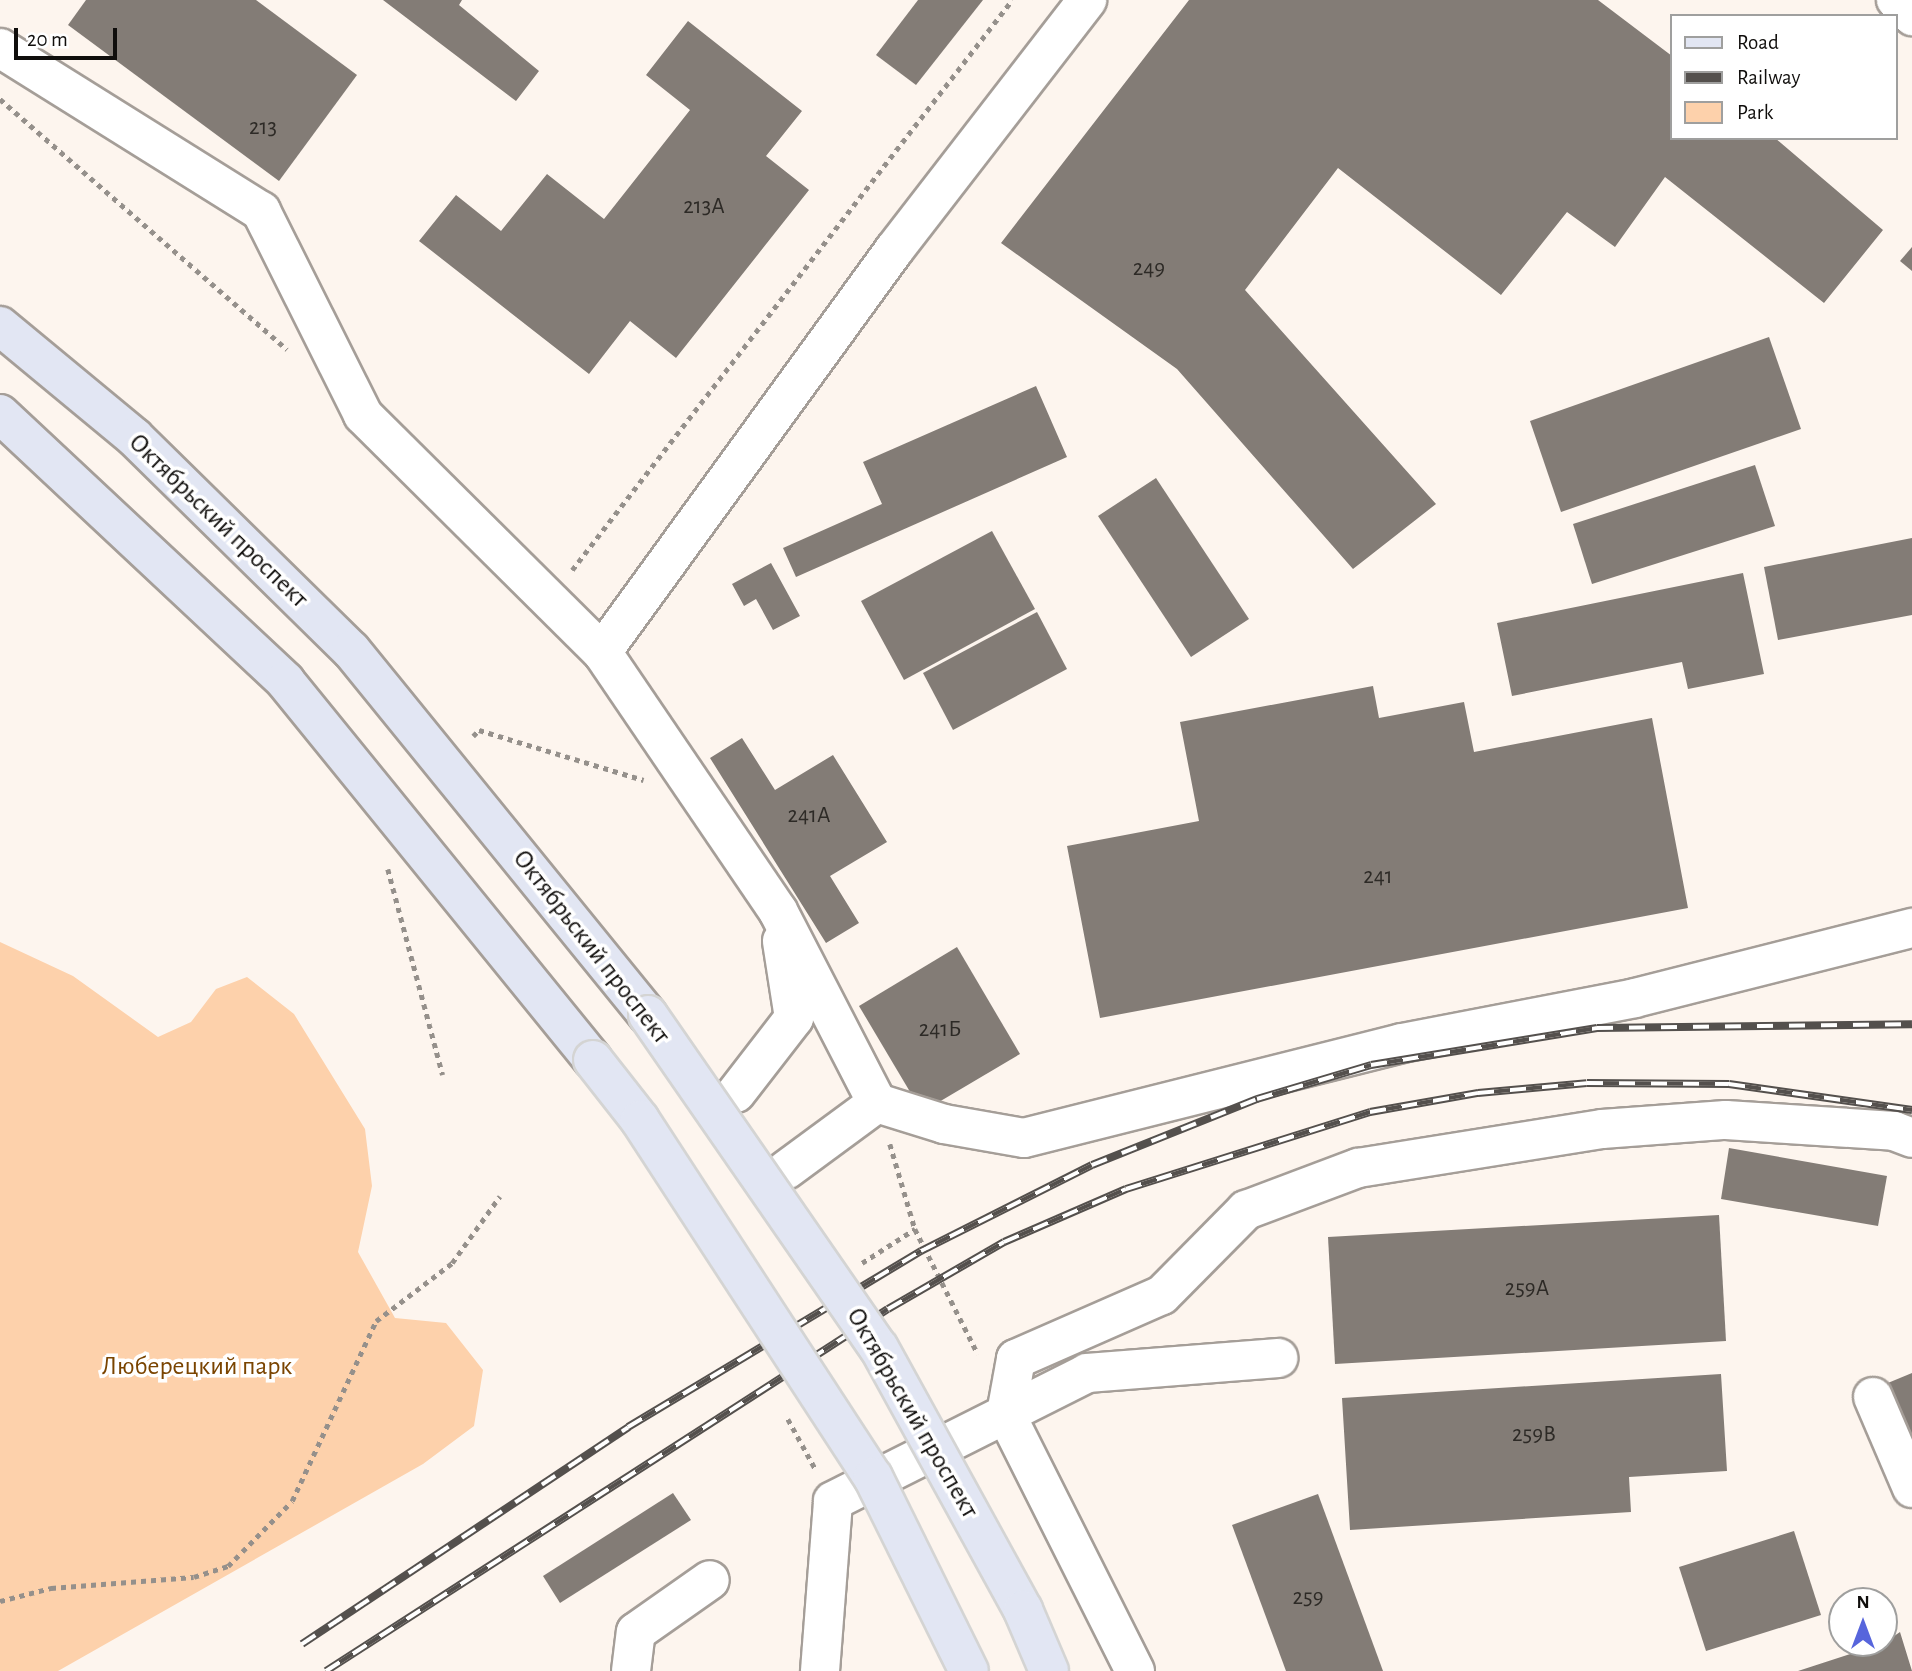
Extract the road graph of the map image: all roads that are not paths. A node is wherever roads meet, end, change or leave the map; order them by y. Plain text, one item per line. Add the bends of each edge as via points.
1 (1087, 0) edge
2 (1896, 0) edge
3 (1912, 16) edge
4 (0, 48) edge
5 (0, 326) edge
6 (0, 414) edge
7 (602, 652) junction
8 (778, 911) junction
9 (1912, 928) edge
10 (736, 1093) dead end
11 (877, 1102) junction
12 (1912, 1138) edge
13 (786, 1170) dead end
14 (1278, 1358) dead end
15 (1873, 1397) dead end
16 (1006, 1414) junction
17 (1912, 1488) edge
18 (710, 1580) dead end
19 (631, 1671) edge
20 (821, 1671) edge
21 (969, 1671) edge
22 (1049, 1671) edge
23 (1135, 1671) edge

1 - 7 street via 886,261
2 - 3 street
4 - 7 street via 261,211 363,415
5 - 22 main road, Октябрьский проспект, bridge via 134,437 351,650 648,1015 879,1348 1023,1610
6 - 21 main road, bridge via 285,681 640,1120 873,1477
7 - 8 street
8 - 10 street via 794,1018
8 - 11 street
9 - 11 street via 1635,998 1402,1042 1024,1138 944,1125
11 - 13 street
12 - 16 street via 1894,1131 1726,1120 1602,1129 1358,1168 1246,1210 1162,1295 1016,1359
14 - 16 street via 1087,1373
15 - 17 street
16 - 20 street via 833,1501
16 - 23 street
18 - 19 street via 636,1632

